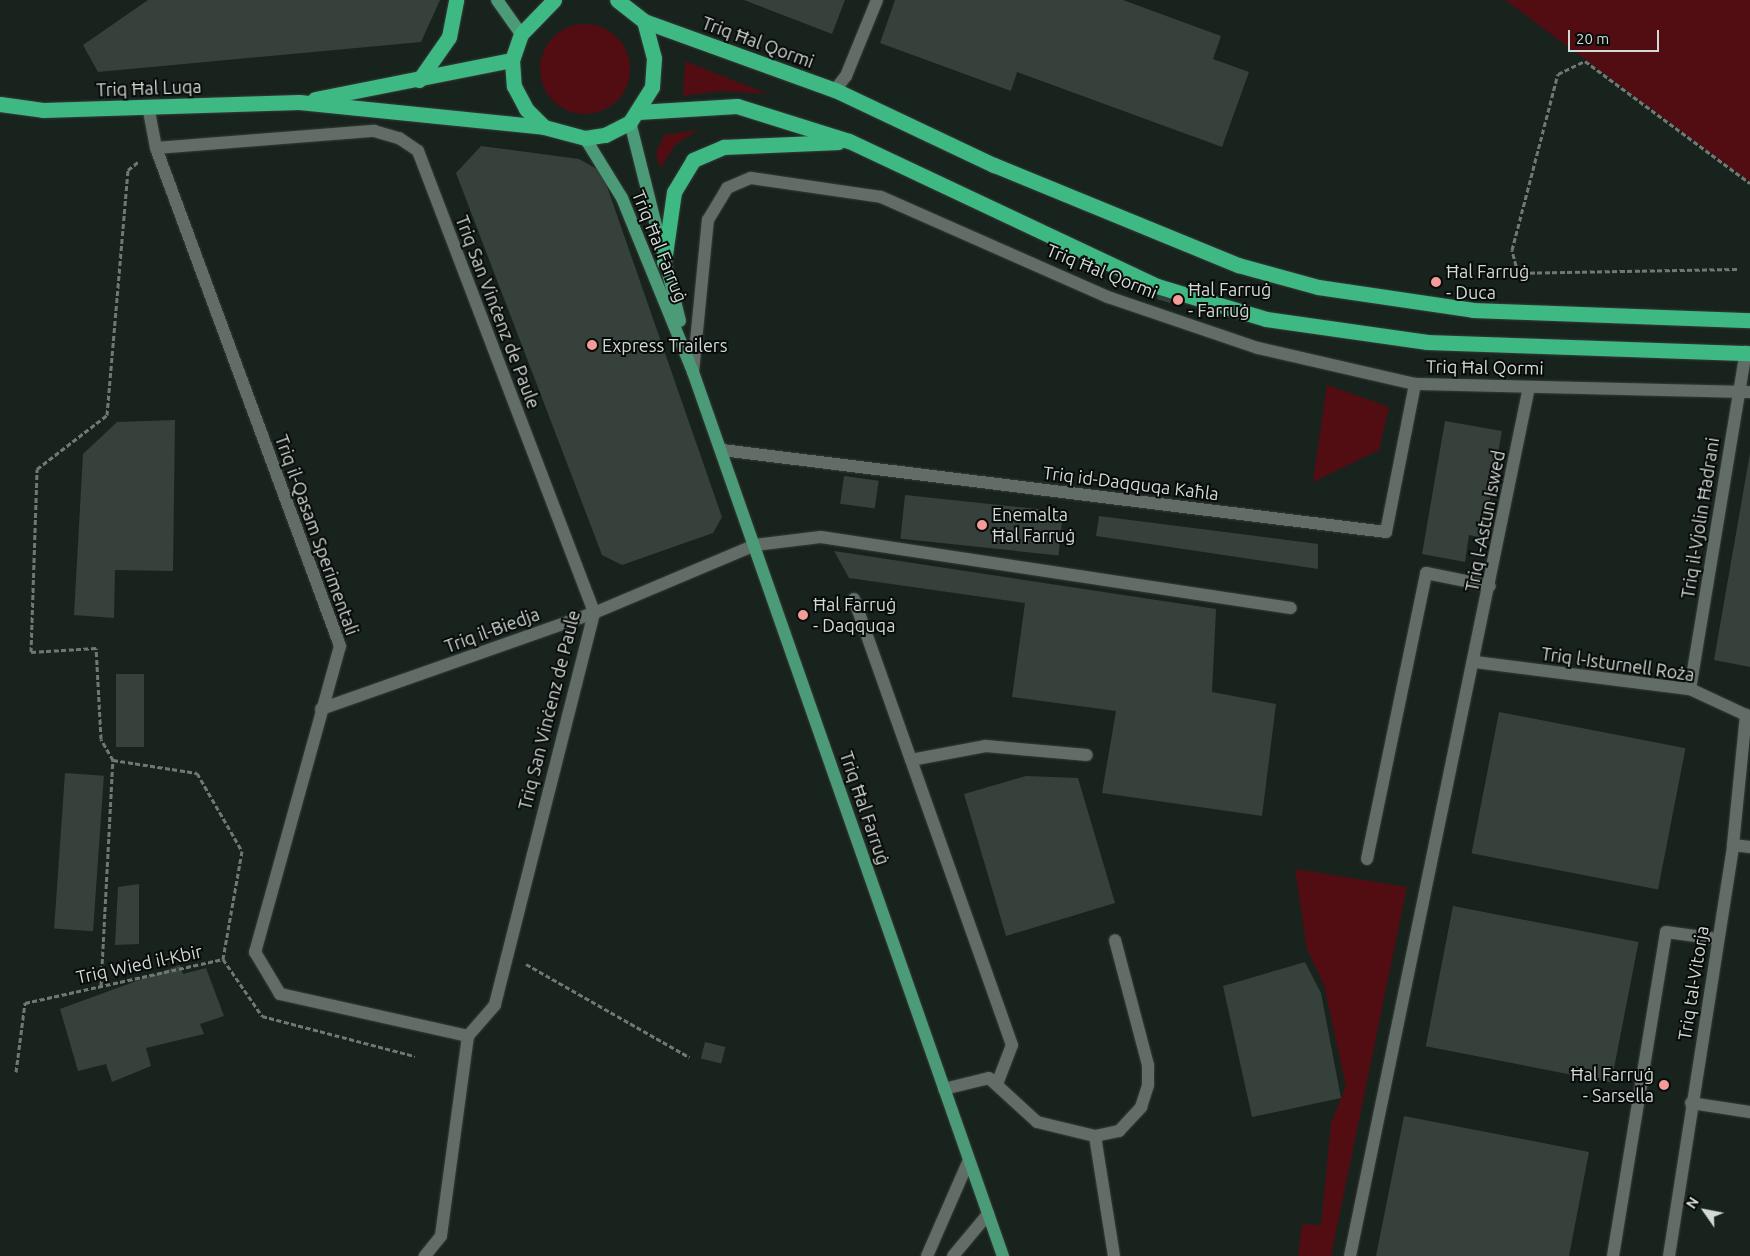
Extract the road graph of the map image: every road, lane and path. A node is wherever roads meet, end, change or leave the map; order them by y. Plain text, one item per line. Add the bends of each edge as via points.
1 (456, 0) edge
2 (497, 0) edge
3 (554, 0) edge
4 (617, 0) edge
5 (877, 0) edge
6 (644, 21) junction
7 (521, 34) junction
8 (512, 60) junction
9 (419, 80) junction
10 (835, 90) junction
11 (299, 102) junction
12 (0, 104) edge
13 (148, 106) junction
14 (634, 117) junction
15 (544, 127) junction
16 (585, 138) junction
17 (849, 142) junction
18 (156, 148) junction
19 (1750, 183) edge
20 (664, 262) junction
21 (1737, 268) dead end
22 (1750, 320) edge
23 (1748, 353) edge
24 (693, 372) junction
25 (1415, 384) junction
26 (1529, 387) junction
27 (1744, 391) edge
28 (722, 450) junction
29 (755, 545) junction
30 (1490, 586) junction
31 (854, 599) dead end
32 (1291, 608) dead end
33 (594, 613) junction
34 (1475, 662) junction
35 (1690, 689) junction
36 (321, 710) junction
37 (1748, 714) edge
38 (1087, 754) dead end
39 (113, 760) junction
40 (911, 760) junction
41 (1732, 845) junction
42 (1750, 847) edge
43 (1367, 859) dead end
44 (1717, 939) junction
45 (1115, 940) dead end
46 (505, 957) junction
47 (223, 959) junction
48 (101, 986) junction
49 (468, 1036) junction
50 (416, 1056) dead end
51 (689, 1057) dead end
52 (16, 1072) dead end
53 (998, 1082) junction
54 (944, 1089) junction
55 (1691, 1103) junction
56 (1750, 1112) edge
57 (1095, 1136) junction
58 (969, 1160) junction
59 (988, 1214) junction
60 (425, 1256) edge
61 (927, 1256) edge
62 (953, 1256) edge
63 (1003, 1256) edge
64 (1114, 1256) edge
65 (1350, 1256) edge
66 (1613, 1256) edge
67 (1669, 1256) edge

1 - 9 highway via 450,37
2 - 7 main road
3 - 7 highway
4 - 6 highway, Triq Ħal Qormi
5 - 10 street via 846,76
6 - 10 highway, Triq Ħal Qormi
6 - 14 highway via 654,58 652,87
7 - 8 highway
8 - 9 highway, Triq Ħal Luqa
8 - 15 highway via 518,94 526,110
9 - 11 highway, Triq Ħal Luqa
10 - 22 highway, Triq Ħal Qormi via 994,165 1238,266 1318,287 1472,310
11 - 13 highway, Triq Ħal Luqa
11 - 15 highway, Triq Ħal Luqa
12 - 13 highway, Triq Ħal Luqa via 43,110
13 - 18 street, Triq il-Qasam Sperimentali
14 - 16 highway via 605,135
14 - 17 highway, Triq Ħal Qormi via 737,106
14 - 20 main road, Triq Ħal Farruġ
15 - 16 highway, Triq Ħal Luqa
16 - 24 main road, Triq Ħal Farruġ via 622,198
17 - 20 highway via 724,147 693,160 674,192
17 - 23 highway, Triq Ħal Qormi via 1157,286 1266,319 1427,342
18 - 33 street, Triq San Vinċenz de Paule via 374,131 399,138 418,151
18 - 36 street, Triq il-Qasam Sperimentali via 340,646
18 - 39 path via 128,170 107,415 37,469 31,652 96,648 101,739
19 - 21 path via 1585,61 1558,74 1512,250 1518,273
20 - 24 main road, Triq Ħal Farruġ
23 - 27 street, Triq il-Vjolin Ħadrani
24 - 25 street, Triq Ħal Qormi via 708,220 727,188 751,178 881,197 1108,297 1258,348
24 - 28 main road, Triq Ħal Farruġ
25 - 26 street, Triq Ħal Qormi
25 - 28 street, Triq id-Daqquqa Kaħla via 1386,532
26 - 27 street, Triq Ħal Qormi
26 - 30 street, Triq l-Astun Iswed
27 - 35 street, Triq il-Vjolin Ħadrani
28 - 29 main road, Triq Ħal Farruġ
29 - 32 street, Triq il-Biedja via 821,537
29 - 33 street, Triq il-Biedja
29 - 54 main road, Triq Ħal Farruġ
30 - 34 street, Triq l-Astun Iswed
30 - 43 street via 1426,573
31 - 40 street
33 - 36 street, Triq il-Biedja
33 - 46 street, Triq San Vinċenz de Paule
34 - 35 street, Triq l-Isturnell Roża
34 - 65 street, Triq l-Astun Iswed
35 - 37 street, Triq l-Isturnell Roża
36 - 49 street, Triq il-Qasam Sperimentali via 255,952 280,994
37 - 41 street, Triq tal-Vitorja
38 - 40 street via 986,746
39 - 47 path via 197,773 242,851
39 - 48 path
40 - 53 street via 1012,1045
41 - 42 street
41 - 44 street, Triq tal-Vitorja
44 - 55 street, Triq tal-Vitorja
44 - 66 street via 1666,932
45 - 57 street via 1148,1066 1148,1085 1141,1107 1119,1131
46 - 49 street, Triq San Vinċenz de Paule via 495,1005
46 - 51 path via 524,963
47 - 48 path, Triq Wied il-Kbir
47 - 50 path, Triq Wied il-Kbir via 262,1016
48 - 52 path, Triq Wied il-Kbir via 25,1002
49 - 60 street via 441,1236
53 - 54 street via 989,1078
53 - 57 street via 1037,1122
54 - 58 main road, Triq Ħal Farruġ
55 - 56 street
55 - 67 street, Triq tal-Vitorja
57 - 64 street
58 - 59 main road, Triq Ħal Farruġ
58 - 61 street
59 - 62 street
59 - 63 main road, Triq Ħal Farruġ

